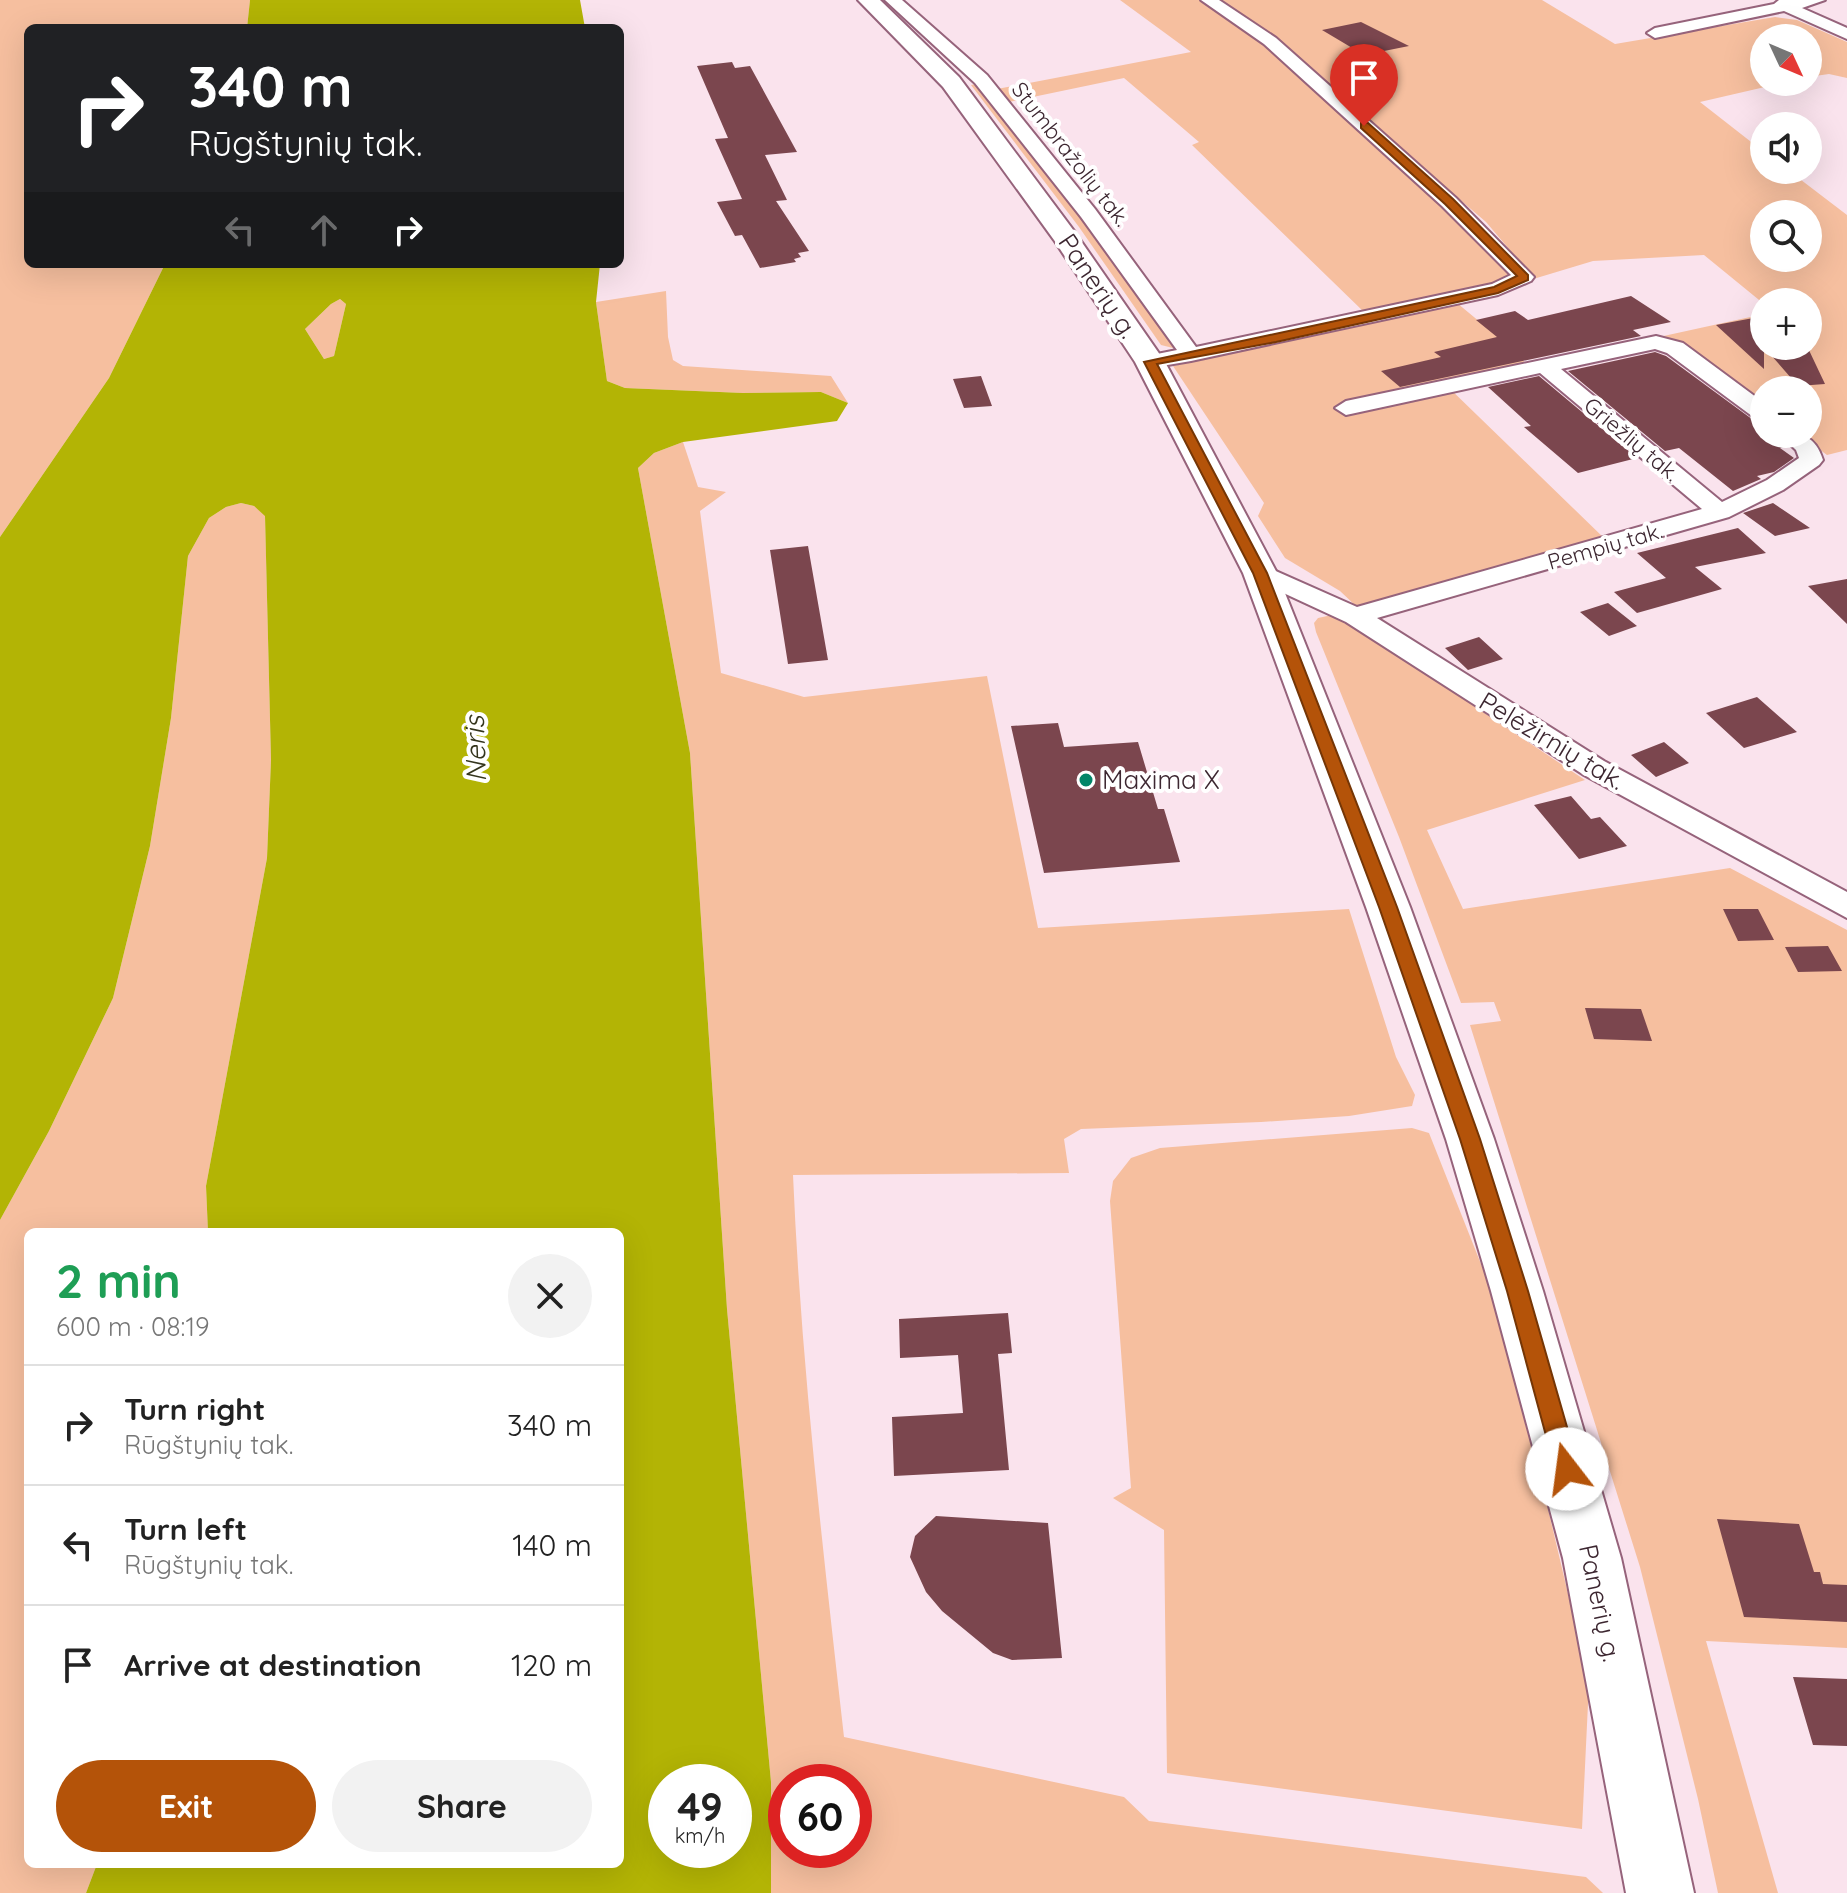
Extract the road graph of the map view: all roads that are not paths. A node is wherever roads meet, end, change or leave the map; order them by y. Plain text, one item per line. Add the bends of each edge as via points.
1 (868, 0) edge
2 (893, 0) edge
3 (1209, 0) edge
4 (1817, 0) edge
5 (1779, 3) edge
6 (1655, 33) dead end
7 (1847, 34) edge
8 (1191, 355) junction
9 (1150, 362) junction
10 (1544, 366) junction
11 (1750, 404) edge
12 (1346, 408) dead end
13 (1807, 448) edge
14 (1720, 512) junction
15 (1260, 573) junction
16 (1355, 616) junction
17 (1847, 906) edge
18 (1660, 1893) edge

1 - 9 main road, Panerių g. via 951,82
2 - 8 street, Stumbražolių tak. via 981,79 1088,213
3 - 8 street via 1270,41 1524,277 1498,289
4 - 5 street
5 - 6 street
5 - 7 street
8 - 9 street
9 - 15 main road, Panerių g.
10 - 11 street via 1656,342 1675,348
10 - 12 street
10 - 14 street, Griežlių tak.
13 - 14 street, Pempių tak. via 1811,460
14 - 16 street, Pempių tak.
15 - 16 street, Pelėžirnių tak.
15 - 18 main road, Panerių g. via 1388,907 1517,1291 1592,1558
16 - 17 street, Pelėžirnių tak. via 1594,768

